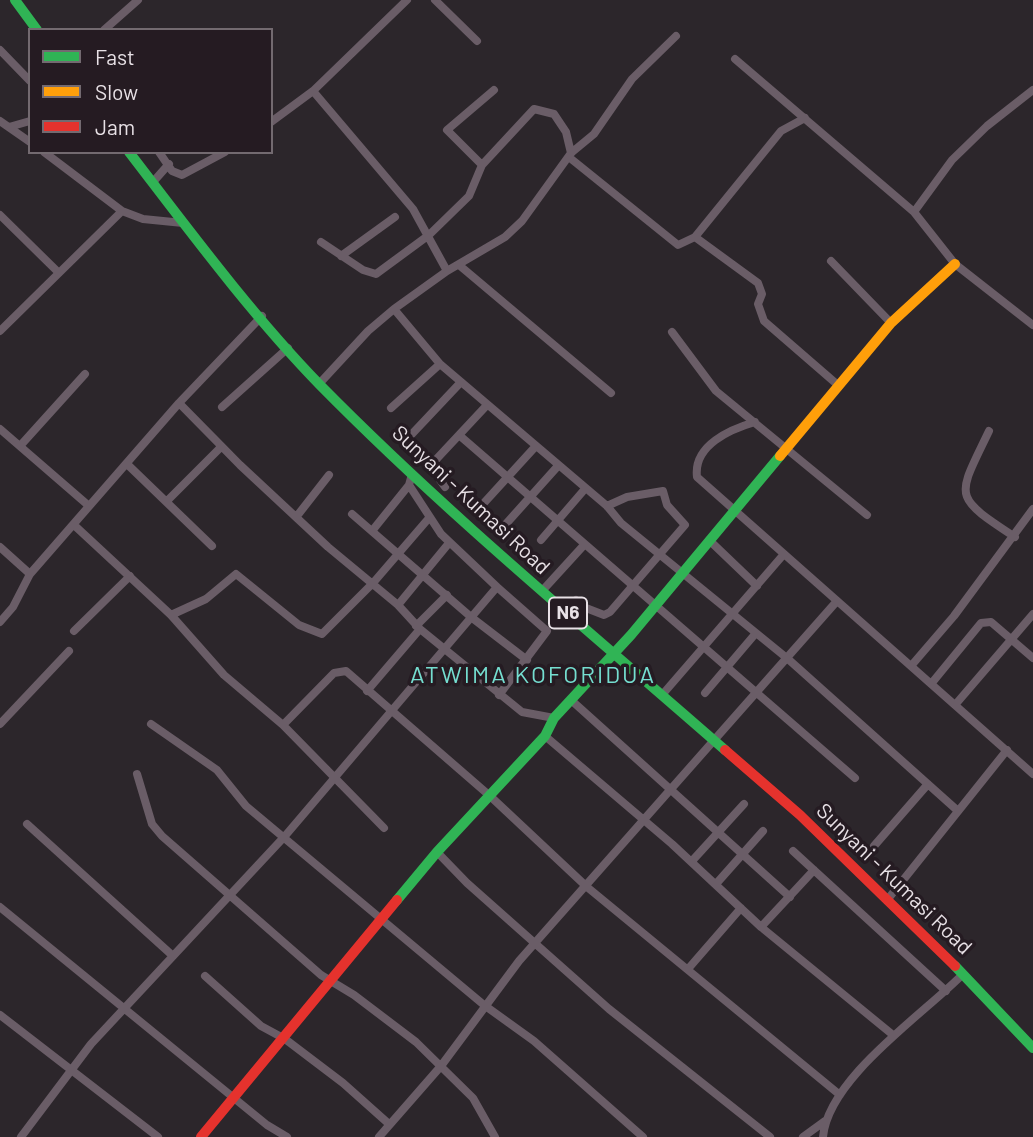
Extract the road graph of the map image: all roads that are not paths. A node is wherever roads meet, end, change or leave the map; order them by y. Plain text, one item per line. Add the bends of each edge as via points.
1 (15, 0) edge
2 (138, 0) edge
3 (407, 0) edge
4 (435, 0) edge
5 (36, 28) edge
6 (106, 28) edge
7 (676, 36) dead end
8 (477, 41) dead end
9 (0, 50) edge
10 (735, 59) dead end
11 (28, 79) edge
12 (313, 90) junction
13 (494, 90) dead end
14 (1033, 90) edge
15 (805, 118) junction
16 (273, 120) edge
17 (0, 121) edge
18 (28, 122) edge
19 (9, 127) junction
20 (28, 141) edge
21 (47, 154) edge
22 (131, 154) edge
23 (161, 154) edge
24 (221, 154) edge
25 (571, 156) junction
26 (169, 164) junction
27 (482, 165) junction
28 (153, 182) junction
29 (122, 211) junction
30 (914, 212) junction
31 (0, 215) edge
32 (395, 217) dead end
33 (183, 223) junction
34 (429, 235) junction
35 (695, 237) junction
36 (321, 242) dead end
37 (341, 256) junction
38 (831, 261) dead end
39 (955, 264) junction
40 (458, 265) junction
41 (447, 271) junction
42 (58, 273) junction
43 (394, 309) junction
44 (262, 316) junction
45 (891, 323) junction
46 (1033, 325) edge
47 (0, 331) edge
48 (672, 331) dead end
49 (288, 348) junction
50 (440, 364) junction
51 (85, 374) dead end
52 (461, 382) junction
53 (319, 384) junction
54 (839, 386) junction
55 (611, 393) dead end
56 (179, 402) junction
57 (487, 405) junction
58 (222, 407) dead end
59 (391, 408) dead end
60 (755, 422) junction
61 (0, 429) edge
62 (989, 432) dead end
63 (411, 435) dead end
64 (458, 435) junction
65 (20, 446) junction
66 (221, 447) junction
67 (535, 447) junction
68 (789, 449) junction
69 (127, 464) junction
70 (557, 467) junction
71 (329, 475) dead end
72 (507, 477) junction
73 (410, 479) junction
74 (445, 487) dead end
75 (584, 490) junction
76 (530, 498) junction
77 (167, 501) junction
78 (483, 504) dead end
79 (89, 506) junction
80 (607, 506) junction
81 (1033, 509) edge
82 (736, 510) junction
83 (352, 514) dead end
84 (867, 515) dead end
85 (297, 516) junction
86 (429, 518) junction
87 (557, 521) junction
88 (74, 525) junction
89 (505, 525) dead end
90 (372, 531) junction
91 (1015, 537) junction
92 (541, 540) dead end
93 (709, 540) junction
94 (449, 543) junction
95 (584, 545) junction
96 (212, 546) dead end
97 (0, 547) edge
98 (398, 553) junction
99 (660, 554) junction
100 (784, 554) junction
101 (681, 572) junction
102 (30, 574) junction
103 (422, 574) junction
104 (130, 576) junction
105 (373, 583) junction
106 (631, 586) junction
107 (757, 586) junction
108 (497, 587) junction
109 (542, 591) junction
110 (447, 595) junction
111 (576, 600) dead end
112 (837, 601) junction
113 (398, 605) junction
114 (654, 606) junction
115 (733, 613) junction
116 (1033, 614) edge
117 (171, 615) junction
118 (471, 617) junction
119 (0, 622) edge
120 (418, 628) junction
121 (74, 631) dead end
122 (756, 633) junction
123 (1010, 640) junction
124 (444, 646) junction
125 (704, 647) junction
126 (69, 651) dead end
127 (615, 653) junction
128 (1033, 658) edge
129 (788, 659) junction
130 (527, 660) junction
131 (911, 666) junction
132 (727, 667) junction
133 (931, 684) junction
134 (367, 691) junction
135 (705, 693) dead end
136 (757, 694) junction
137 (499, 695) junction
138 (662, 695) junction
139 (571, 700) junction
140 (955, 705) junction
141 (389, 711) junction
142 (554, 718) junction
143 (0, 724) edge
144 (151, 724) dead end
145 (283, 725) junction
146 (545, 736) junction
147 (714, 740) junction
148 (1006, 750) junction
149 (137, 774) dead end
150 (1033, 774) edge
151 (335, 776) junction
152 (855, 778) dead end
153 (928, 784) junction
154 (672, 789) junction
155 (490, 796) junction
156 (744, 804) dead end
157 (958, 811) junction
158 (645, 821) junction
159 (27, 824) dead end
160 (384, 828) dead end
161 (763, 831) dead end
162 (719, 832) junction
163 (285, 836) junction
164 (874, 846) dead end
165 (793, 850) dead end
166 (437, 852) junction
167 (742, 853) junction
168 (692, 862) junction
169 (814, 870) junction
170 (716, 884) junction
171 (587, 887) junction
172 (231, 893) junction
173 (790, 897) junction
174 (888, 899) junction
175 (0, 907) edge
176 (741, 908) junction
177 (382, 920) junction
178 (761, 927) junction
179 (537, 944) junction
180 (173, 956) junction
181 (688, 969) junction
182 (963, 974) junction
183 (205, 976) dead end
184 (331, 982) junction
185 (946, 991) junction
186 (484, 1005) junction
187 (124, 1006) junction
188 (0, 1015) edge
189 (893, 1035) junction
190 (285, 1039) junction
191 (1033, 1048) edge
192 (441, 1066) junction
193 (72, 1069) junction
194 (840, 1095) junction
195 (234, 1097) junction
196 (825, 1121) junction
197 (389, 1124) junction
198 (206, 1134) edge
199 (20, 1137) edge
200 (158, 1137) edge
201 (287, 1137) edge
202 (379, 1137) edge
203 (495, 1137) edge
204 (643, 1137) edge
205 (770, 1137) edge
206 (803, 1137) edge
207 (823, 1137) edge

1 - 5 main road
2 - 6 street
3 - 12 street
4 - 8 street
7 - 25 street via 632,79 594,134
9 - 11 street
10 - 15 street
12 - 16 street
12 - 34 street via 388,177
13 - 27 street via 447,130
14 - 30 street via 952,160
15 - 30 street
15 - 35 street via 781,131
17 - 19 street
18 - 19 street
19 - 20 street
21 - 29 street
22 - 28 main road, Sunyani - Kumasi Road / N6
23 - 26 street
24 - 26 street via 182,175
25 - 27 street via 560,122 554,114 538,108
25 - 35 street via 673,243
25 - 40 street via 514,229
26 - 28 street
27 - 34 street via 469,196
28 - 33 main road, Sunyani - Kumasi Road / N6
29 - 33 street via 143,219
29 - 42 street
30 - 39 street
31 - 42 street
32 - 37 street
33 - 44 main road, Sunyani - Kumasi Road / N6
34 - 37 street via 372,275
34 - 41 street
35 - 54 street via 758,283 764,321
36 - 37 street
38 - 45 street
39 - 45 main road
39 - 46 street
40 - 41 street
40 - 55 street
41 - 43 street
42 - 47 street
43 - 50 street
43 - 53 street
44 - 49 main road, Sunyani - Kumasi Road / N6
44 - 56 street
45 - 54 main road
48 - 60 street via 716,391
49 - 53 main road, Sunyani - Kumasi Road / N6
49 - 58 street
50 - 52 street
50 - 59 street
51 - 65 street
52 - 57 street
52 - 63 street
53 - 73 main road, Sunyani - Kumasi Road / N6
54 - 68 main road
56 - 66 street
56 - 69 street
57 - 64 street
57 - 67 street
60 - 68 street
60 - 82 street via 732,428 711,444 696,472
61 - 65 street
62 - 91 street via 963,485 965,499
64 - 72 street
64 - 74 street via 430,466
65 - 79 street
66 - 77 street
66 - 85 street
67 - 70 street
67 - 72 street
68 - 82 main road
68 - 84 street
69 - 77 street
69 - 79 street
70 - 75 street
70 - 76 street
71 - 85 street
72 - 76 street
72 - 78 street
73 - 86 street
73 - 90 street
73 - 109 main road, Sunyani - Kumasi Road / N6
75 - 80 street
75 - 87 street
76 - 87 street
76 - 89 street
77 - 96 street
79 - 88 street
80 - 99 street
80 - 99 street via 627,497 664,492 667,505 685,525
81 - 91 street
82 - 93 main road
82 - 100 street
83 - 90 street
85 - 105 street
86 - 94 street
86 - 98 street
87 - 92 street
87 - 95 street
88 - 102 street
88 - 104 street
90 - 98 street
91 - 131 street
93 - 101 main road
93 - 107 street
94 - 103 street
94 - 108 street
95 - 106 street
95 - 109 street
97 - 102 street
98 - 103 street
98 - 105 street
99 - 101 street
99 - 106 street
100 - 107 street
100 - 112 street
101 - 114 main road
101 - 115 street
102 - 119 street
103 - 110 street
103 - 113 street
104 - 117 street
104 - 121 street
105 - 113 street
105 - 117 street via 320,635 299,625 236,574 206,599
106 - 111 street via 604,615
106 - 114 street
107 - 115 street
108 - 118 street
108 - 130 street via 546,628 546,635
109 - 127 main road, Sunyani - Kumasi Road / N6
110 - 118 street
110 - 120 street
112 - 129 street
112 - 131 street
113 - 120 street
114 - 125 street
114 - 127 main road
115 - 122 street
115 - 125 street
116 - 123 street
117 - 145 street via 224,676
118 - 124 street
118 - 130 street
120 - 124 street
120 - 134 street
122 - 129 street
122 - 132 street
123 - 128 street
123 - 133 street via 991,622 981,623
123 - 140 street
124 - 137 street
124 - 141 street
125 - 132 street
125 - 138 street
126 - 143 street
127 - 138 main road, Sunyani - Kumasi Road / N6
127 - 139 main road
129 - 136 street
129 - 153 street
130 - 137 street
131 - 133 street
132 - 135 street
132 - 136 street
133 - 140 street
134 - 141 street
134 - 145 street via 340,670
136 - 147 street
136 - 152 street
137 - 142 street via 522,712
138 - 147 main road, Sunyani - Kumasi Road / N6
139 - 142 main road
139 - 154 street
140 - 148 street
141 - 151 street
141 - 155 street
142 - 146 main road
144 - 163 street via 217,770 246,806
145 - 151 street
146 - 155 main road
146 - 158 street
147 - 154 street
147 - 174 main road, Sunyani - Kumasi Road / N6
148 - 150 street
148 - 157 street
149 - 172 street via 152,824 184,857
151 - 160 street
151 - 163 street
153 - 157 street
153 - 164 street
154 - 158 street
154 - 162 street
155 - 166 main road
155 - 171 street
156 - 162 street
157 - 174 street
158 - 168 street
158 - 171 street
159 - 180 street
161 - 167 street
162 - 167 street
162 - 168 street
163 - 172 street
163 - 177 street
165 - 169 street
166 - 177 main road
166 - 179 street
167 - 170 street
167 - 173 street
168 - 170 street
169 - 173 street
169 - 185 street
170 - 176 street
171 - 179 street
171 - 181 street
172 - 180 street
172 - 184 street
173 - 178 street
174 - 182 main road, Sunyani - Kumasi Road / N6
175 - 187 street
176 - 178 street
176 - 181 street
177 - 184 main road
177 - 186 street
178 - 189 street
179 - 186 street
179 - 205 street via 646,1041
180 - 187 street
181 - 194 street
182 - 185 street
182 - 191 main road, Sunyani - Kumasi Road / N6
183 - 190 street via 261,1027
184 - 190 main road
184 - 192 street via 392,1022
185 - 189 street
186 - 192 street
186 - 204 street via 534,1041
187 - 193 street
187 - 195 street
188 - 193 street
189 - 194 street
190 - 195 main road
190 - 197 street
192 - 197 street
192 - 203 street via 473,1098
193 - 199 street
193 - 200 street
194 - 196 street
195 - 198 main road
195 - 201 street
196 - 206 street
196 - 207 street
197 - 202 street

